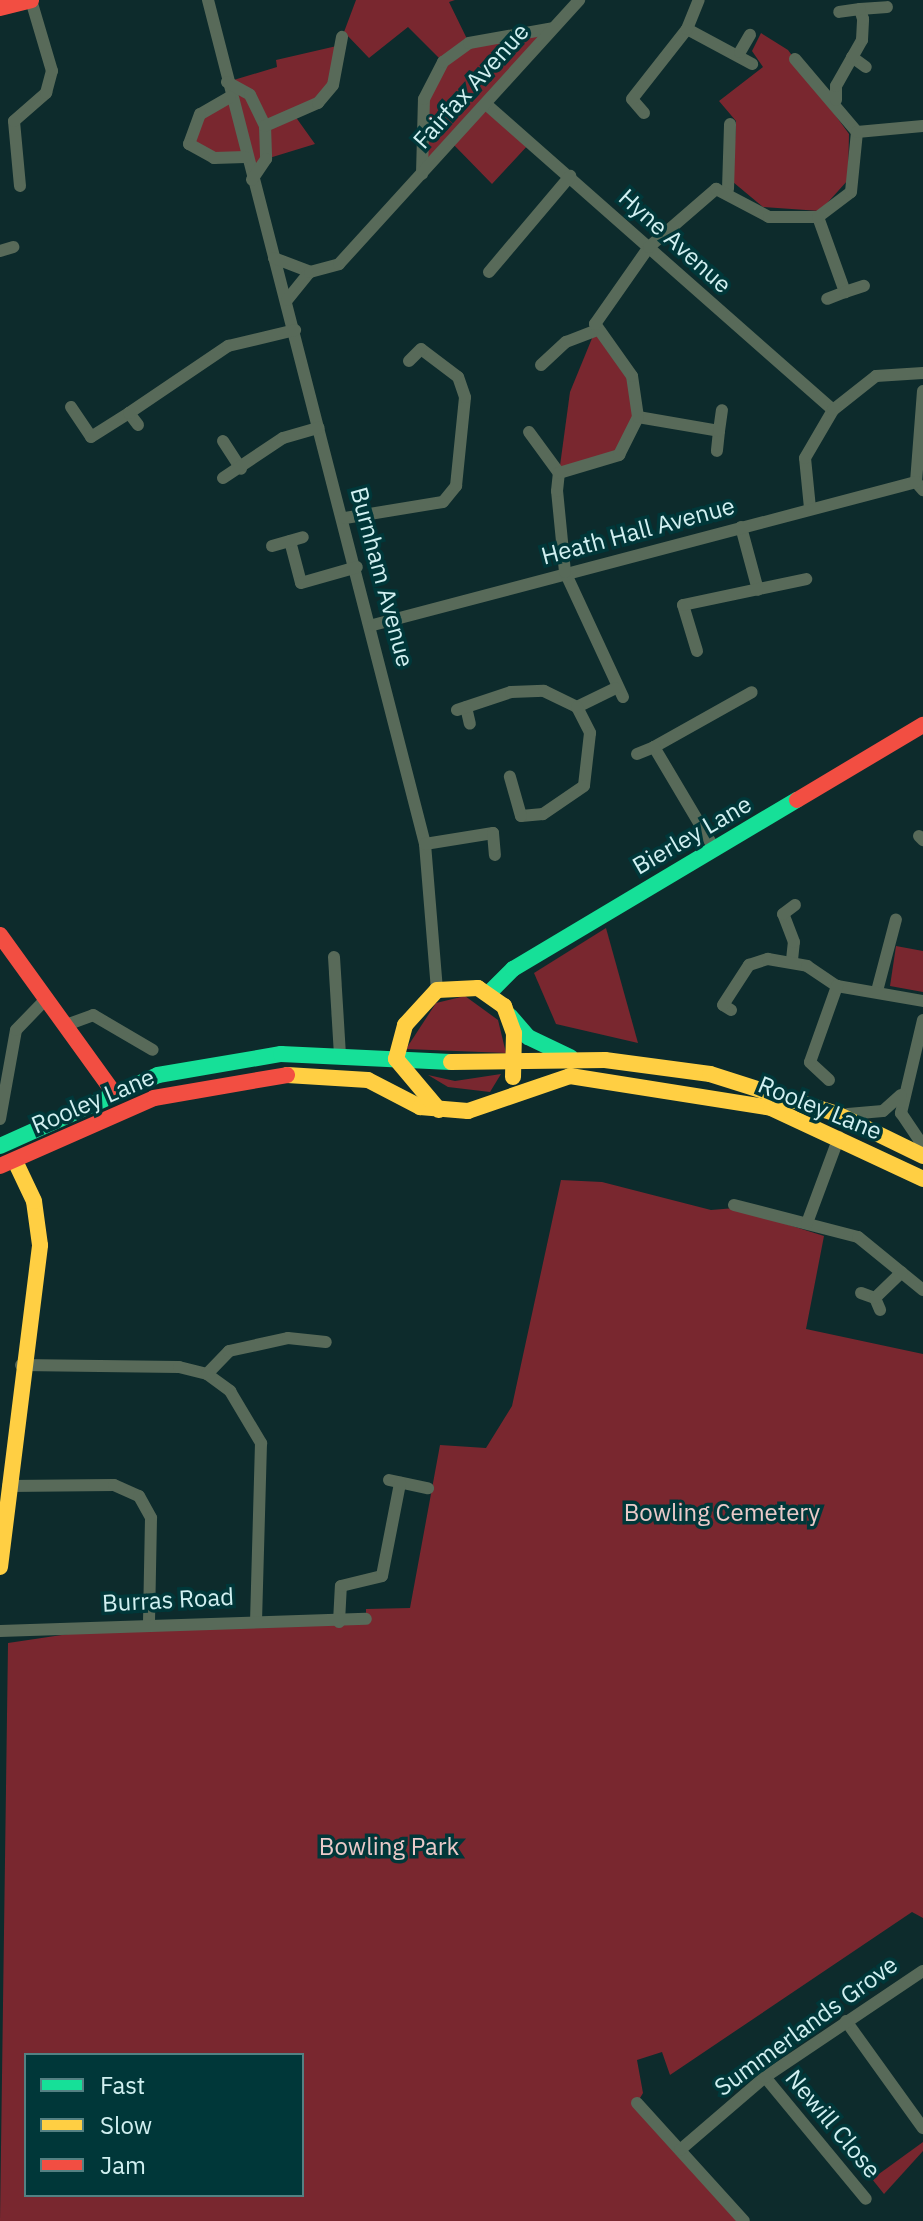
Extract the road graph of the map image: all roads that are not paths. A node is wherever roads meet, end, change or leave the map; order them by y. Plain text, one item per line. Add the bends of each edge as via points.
1 (31, 0) edge
2 (208, 0) edge
3 (579, 0) edge
4 (699, 0) edge
5 (2, 5) edge
6 (887, 7) dead end
7 (860, 9) junction
8 (839, 12) dead end
9 (553, 28) junction
10 (687, 29) junction
11 (750, 35) dead end
12 (342, 37) dead end
13 (740, 52) junction
14 (852, 57) junction
15 (795, 59) dead end
16 (752, 64) dead end
17 (866, 67) dead end
18 (227, 82) junction
19 (620, 89) dead end
20 (230, 97) junction
21 (632, 99) junction
22 (836, 100) junction
23 (487, 105) junction
24 (644, 113) dead end
25 (730, 124) dead end
26 (265, 126) junction
27 (923, 126) edge
28 (857, 132) junction
29 (245, 157) junction
30 (422, 174) junction
31 (570, 176) junction
32 (252, 180) junction
33 (20, 186) dead end
34 (728, 189) junction
35 (818, 217) junction
36 (649, 247) junction
37 (274, 258) junction
38 (310, 272) junction
39 (489, 272) dead end
40 (864, 286) dead end
41 (845, 292) junction
42 (827, 299) dead end
43 (287, 300) junction
44 (295, 330) junction
45 (595, 331) junction
46 (415, 336) dead end
47 (421, 349) junction
48 (409, 361) dead end
49 (541, 365) dead end
50 (923, 373) edge
51 (923, 391) edge
52 (71, 407) dead end
53 (722, 410) dead end
54 (833, 410) junction
55 (129, 413) junction
56 (638, 417) junction
57 (138, 425) dead end
58 (319, 428) junction
59 (719, 431) junction
60 (529, 432) dead end
61 (223, 441) dead end
62 (717, 451) dead end
63 (241, 469) junction
64 (559, 473) junction
65 (223, 478) dead end
66 (919, 486) edge
67 (810, 508) junction
68 (345, 518) junction
69 (741, 527) junction
70 (272, 546) dead end
71 (357, 567) junction
72 (565, 572) junction
73 (806, 579) dead end
74 (301, 583) junction
75 (758, 590) junction
76 (305, 598) dead end
77 (373, 625) junction
78 (697, 651) dead end
79 (752, 692) dead end
80 (577, 707) junction
81 (470, 724) dead end
82 (922, 729) edge
83 (654, 747) junction
84 (637, 754) dead end
85 (510, 777) dead end
86 (425, 844) junction
87 (714, 848) junction
88 (495, 855) dead end
89 (795, 905) dead end
90 (887, 923) dead end
91 (0, 935) edge
92 (334, 957) dead end
93 (792, 960) junction
94 (837, 986) junction
95 (437, 990) junction
96 (877, 991) junction
97 (490, 992) junction
98 (47, 998) junction
99 (923, 1001) edge
100 (723, 1004) dead end
101 (510, 1015) junction
102 (923, 1020) edge
103 (66, 1025) junction
104 (153, 1050) dead end
105 (340, 1054) junction
106 (396, 1059) junction
107 (6, 1060) edge
108 (578, 1060) junction
109 (436, 1063) junction
110 (515, 1064) junction
111 (829, 1080) dead end
112 (412, 1082) junction
113 (114, 1093) junction
114 (507, 1093) junction
115 (901, 1095) junction
116 (439, 1110) junction
117 (837, 1114) junction
118 (0, 1119) edge
119 (839, 1137) junction
120 (0, 1146) edge
121 (923, 1146) edge
122 (923, 1156) edge
123 (7, 1164) edge
124 (923, 1179) edge
125 (734, 1205) dead end
126 (807, 1223) junction
127 (902, 1272) junction
128 (923, 1290) edge
129 (861, 1293) dead end
130 (331, 1343) dead end
131 (21, 1365) junction
132 (207, 1374) junction
133 (5, 1460) edge
134 (8, 1486) junction
135 (428, 1488) dead end
136 (0, 1567) edge
137 (256, 1618) junction
138 (366, 1619) dead end
139 (149, 1622) junction
140 (339, 1622) junction
141 (0, 1631) edge
142 (923, 1971) edge
143 (846, 2021) junction
144 (765, 2077) junction
145 (637, 2103) dead end
146 (923, 2128) edge
147 (680, 2150) junction
148 (866, 2199) dead end
149 (744, 2221) edge

1 - 5 main road
1 - 33 street via 52,71 46,93 14,121
2 - 18 street, Burnham Avenue
3 - 9 street, Fairfax Avenue
4 - 10 street
6 - 7 street
7 - 8 street
7 - 14 street via 862,40
9 - 23 street, Fairfax Avenue
9 - 30 street, Fairfax Avenue via 469,43 443,62 424,99
10 - 13 street
10 - 21 street
11 - 13 street
12 - 26 street via 333,85 318,103
13 - 16 street
14 - 17 street
14 - 22 street
15 - 22 street
18 - 20 street, Burnham Avenue
18 - 26 street via 250,95
19 - 21 street
20 - 29 street, Burnham Avenue
20 - 29 street via 200,114 189,144 214,158
21 - 24 street
22 - 28 street
23 - 30 street, Fairfax Avenue
23 - 31 street, Hyne Avenue
25 - 34 street
26 - 32 street via 266,159
27 - 28 street
28 - 35 street via 851,192
29 - 32 street, Burnham Avenue
30 - 38 street, Fairfax Avenue via 339,264
31 - 36 street, Hyne Avenue
31 - 39 street
32 - 37 street, Burnham Avenue
34 - 35 street via 769,217
34 - 36 street via 716,189
35 - 41 street
36 - 45 street via 613,292
36 - 54 street, Hyne Avenue
37 - 38 street
37 - 43 street, Burnham Avenue
38 - 43 street, Fairfax Avenue
40 - 41 street
41 - 42 street
43 - 44 street, Burnham Avenue
44 - 55 street via 228,346
44 - 58 street, Burnham Avenue
45 - 49 street via 566,342
45 - 56 street via 632,376
46 - 47 street
47 - 48 street
47 - 68 street via 448,365 465,397 456,486 443,502
50 - 54 street via 876,376
51 - 66 street
52 - 55 street via 91,437
53 - 59 street
54 - 67 street via 805,458
55 - 57 street
56 - 59 street
56 - 64 street via 619,455
58 - 63 street via 283,438
58 - 68 street, Burnham Avenue
59 - 62 street
60 - 64 street
61 - 63 street
63 - 65 street
64 - 72 street
66 - 67 street, Heath Hall Avenue
67 - 69 street, Heath Hall Avenue
68 - 71 street, Burnham Avenue
69 - 72 street, Heath Hall Avenue
69 - 75 street
70 - 74 street via 297,539
71 - 74 street
71 - 77 street, Burnham Avenue
72 - 77 street, Heath Hall Avenue
72 - 80 street via 619,692
73 - 75 street
74 - 76 street
75 - 78 street via 683,605
77 - 86 street, Burnham Avenue
79 - 83 street
80 - 81 street via 544,691 511,692 462,708
80 - 85 street via 590,733 584,786 543,814 518,818
82 - 87 main road, Bierley Lane
83 - 84 street
83 - 87 street
86 - 88 street via 493,833
86 - 95 street, Burnham Avenue
87 - 97 main road, Bierley Lane via 513,969
89 - 93 street via 783,914 794,942
90 - 96 street
91 - 98 main road
92 - 105 street
93 - 94 street
93 - 100 street via 749,965
94 - 96 street
94 - 111 street via 810,1062
95 - 97 main road via 461,985
95 - 106 main road via 405,1025
96 - 99 street
97 - 101 main road
98 - 103 main road
98 - 107 street via 24,1015
101 - 108 main road via 528,1037
101 - 110 main road
102 - 115 street
103 - 104 street via 93,1015
103 - 113 main road
105 - 106 main road, Rooley Lane
105 - 113 main road, Rooley Lane via 195,1066
106 - 109 main road, Rooley Lane
106 - 112 main road
107 - 118 street
108 - 110 main road, Rooley Lane
108 - 117 main road, Rooley Lane via 710,1074
109 - 110 main road, Rooley Lane
109 - 112 main road
110 - 114 main road
112 - 116 main road
113 - 120 main road, Rooley Lane
114 - 116 main road, Rooley Lane via 485,1107
114 - 119 main road, Rooley Lane via 570,1076 613,1078 771,1108
115 - 117 street via 883,1111
115 - 121 street via 905,1128
116 - 123 main road, Rooley Lane via 368,1080 273,1074 154,1098
117 - 122 main road, Rooley Lane
119 - 124 main road, Rooley Lane
119 - 126 street
123 - 131 main road via 34,1201 40,1245
125 - 126 street
126 - 127 street via 877,1246
127 - 128 street
127 - 129 street via 877,1304
130 - 132 street via 288,1338 229,1351
131 - 132 street
131 - 133 main road
132 - 137 street via 240,1403 261,1443
133 - 134 main road
134 - 136 main road
134 - 139 street via 114,1485 139,1496 151,1518
135 - 140 street via 395,1481 382,1576 341,1586
137 - 139 street, Burras Road
137 - 140 street, Burras Road
138 - 140 street, Burras Road
139 - 141 street, Burras Road
142 - 143 street, Summerlands Grove
143 - 144 street, Summerlands Grove
143 - 146 street
144 - 147 street, Summerlands Grove
144 - 148 street, Newill Close
145 - 147 street
147 - 149 street

